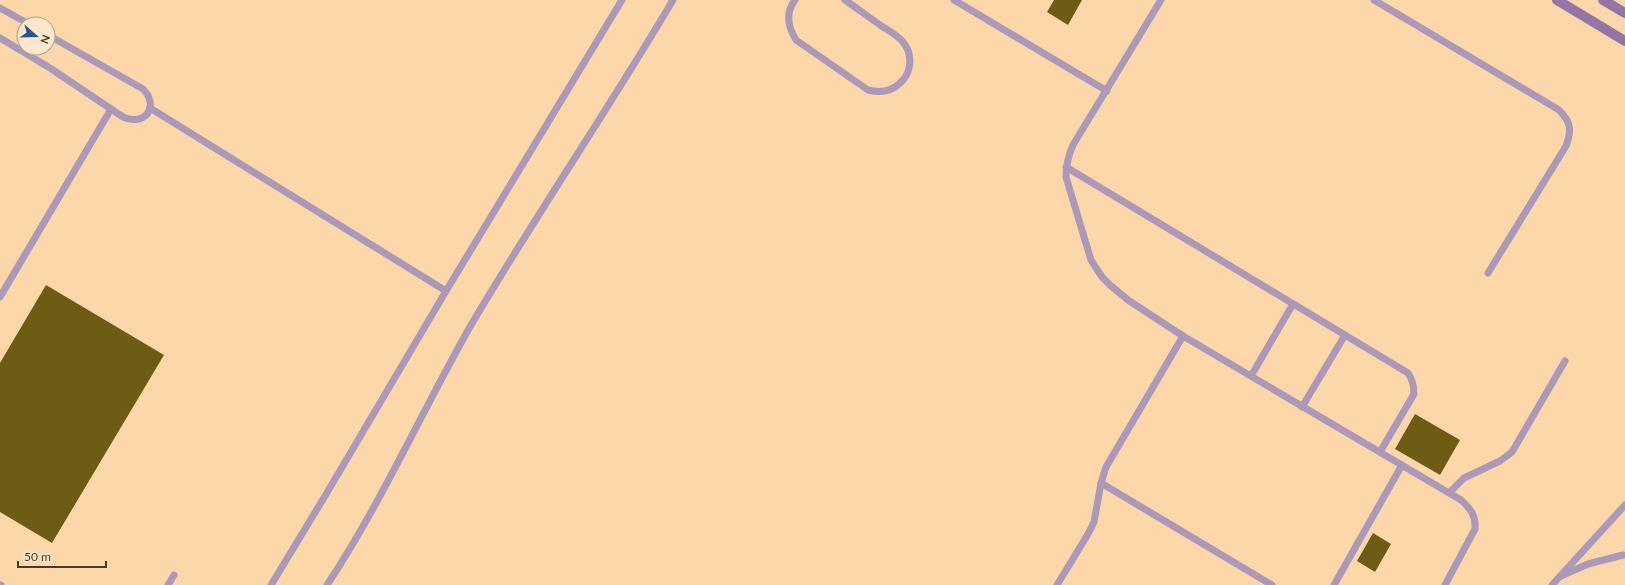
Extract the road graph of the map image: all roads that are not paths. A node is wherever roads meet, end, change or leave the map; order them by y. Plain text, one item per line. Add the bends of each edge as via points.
1 (622, 0) edge
2 (673, 0) edge
3 (795, 0) edge
4 (845, 0) edge
5 (954, 0) edge
6 (1161, 0) edge
7 (1374, 0) edge
8 (1557, 0) edge
9 (1604, 0) edge
10 (0, 8) edge
11 (1625, 13) edge
12 (16, 17) edge
13 (0, 38) edge
14 (56, 40) edge
15 (1625, 41) edge
16 (1107, 91) junction
17 (150, 108) junction
18 (111, 109) junction
19 (1066, 167) junction
20 (1488, 273) dead end
21 (446, 291) junction
22 (0, 297) edge
23 (1293, 304) junction
24 (1345, 335) junction
25 (1183, 336) junction
26 (1565, 360) dead end
27 (1251, 376) junction
28 (1302, 407) junction
29 (1380, 452) junction
30 (1402, 465) junction
31 (1101, 483) junction
32 (1450, 492) junction
33 (1625, 505) edge
34 (1623, 556) dead end
35 (174, 574) dead end
36 (1554, 582) edge
37 (168, 585) edge
38 (271, 585) edge
39 (327, 585) edge
40 (1057, 585) edge
41 (1272, 585) edge
42 (1335, 585) edge
43 (1445, 585) edge

1 - 21 lane
2 - 39 lane via 632,70 504,270 440,380 374,507
3 - 4 lane via 789,12 788,22 796,40 868,90 883,92 896,86 902,82 909,69 909,54 906,47 897,36
5 - 16 lane
6 - 16 lane
7 - 20 lane via 1559,110 1570,126 1566,146
8 - 15 street
9 - 11 street
10 - 12 lane
13 - 18 lane
14 - 17 lane via 142,89 148,94
16 - 19 lane via 1073,145
17 - 18 lane via 146,116 139,120 131,120
17 - 21 lane
18 - 22 lane
19 - 23 lane
19 - 25 lane via 1068,186 1096,269 1128,300
21 - 38 lane
23 - 24 lane
23 - 27 lane
24 - 28 lane
24 - 29 lane via 1408,373 1412,380 1414,394
25 - 27 lane
25 - 31 lane via 1106,467
26 - 32 lane via 1512,452 1500,461 1464,478
27 - 28 lane
28 - 29 lane
29 - 30 lane
30 - 32 lane
30 - 42 lane
31 - 40 lane via 1094,522
31 - 41 lane
32 - 43 lane via 1469,506 1476,521 1472,536
33 - 36 lane
34 - 36 lane via 1588,564
35 - 37 lane

